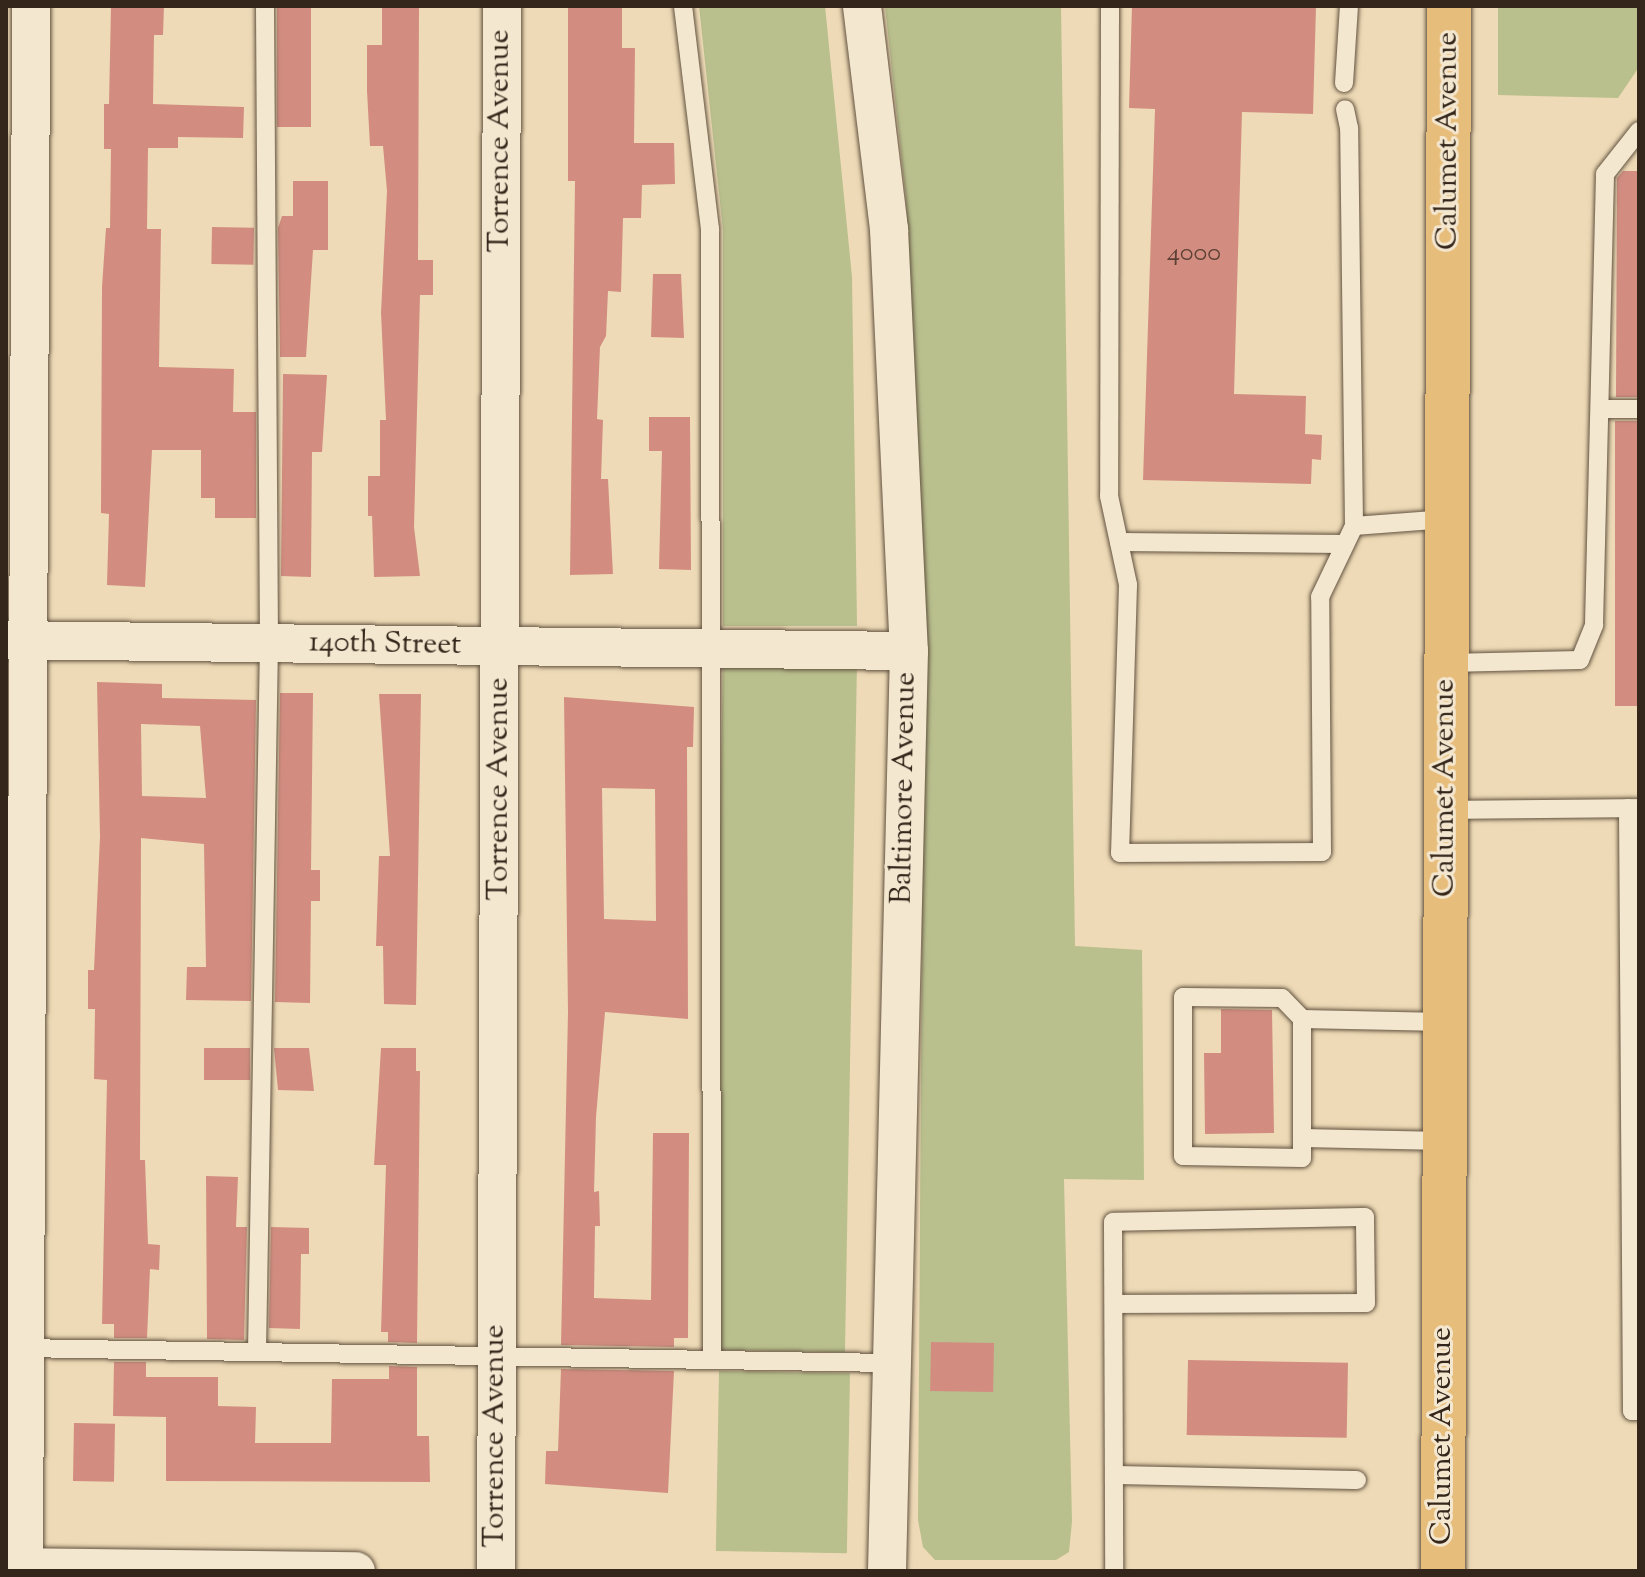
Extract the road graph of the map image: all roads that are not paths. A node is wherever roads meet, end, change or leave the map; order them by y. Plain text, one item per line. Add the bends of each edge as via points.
1 (31, 6) edge
2 (265, 6) edge
3 (502, 6) edge
4 (683, 6) edge
5 (862, 6) edge
6 (1110, 6) edge
7 (1349, 6) edge
8 (1449, 6) edge
9 (1344, 83) dead end
10 (1345, 109) dead end
11 (1639, 131) edge
12 (1601, 409) junction
13 (1639, 409) edge
14 (1447, 519) junction
15 (1354, 526) junction
16 (1119, 542) junction
17 (1345, 544) junction
18 (17, 640) edge
19 (269, 643) junction
20 (500, 646) junction
21 (712, 649) junction
22 (909, 651) junction
23 (1447, 663) junction
24 (1633, 808) edge
25 (1446, 810) junction
26 (1302, 1019) junction
27 (1444, 1022) junction
28 (1302, 1138) junction
29 (1444, 1141) junction
30 (1114, 1304) junction
31 (1635, 1327) edge
32 (15, 1348) edge
33 (257, 1352) junction
34 (497, 1356) junction
35 (712, 1359) junction
36 (892, 1363) junction
37 (1639, 1411) edge
38 (1114, 1475) junction
39 (1357, 1480) dead end
40 (18, 1569) edge
41 (356, 1571) edge
42 (496, 1571) edge
43 (887, 1571) edge
44 (1114, 1571) edge
45 (1443, 1571) edge

1 - 18 street
2 - 19 lane
3 - 20 street, Torrence Avenue
4 - 21 lane via 710,229
5 - 22 street, Baltimore Avenue via 889,229
6 - 16 lane via 1109,496
7 - 9 lane
8 - 14 main road, Calumet Avenue
10 - 15 lane
11 - 12 lane via 1605,174
12 - 13 lane
12 - 23 lane via 1598,581 1594,625 1580,660
14 - 15 lane
14 - 23 main road, Calumet Avenue
15 - 17 lane
16 - 17 lane
16 - 17 lane via 1128,585 1120,853 1322,852 1320,597
18 - 19 street, 140th Street
18 - 32 street
19 - 20 street, 140th Street
19 - 33 lane
20 - 21 street, 140th Street
20 - 34 street, Torrence Avenue
21 - 22 street, 140th Street
21 - 35 lane
22 - 36 street, Baltimore Avenue
23 - 25 main road, Calumet Avenue
24 - 25 lane
24 - 31 lane
25 - 27 main road, Calumet Avenue
26 - 27 lane
26 - 28 lane
26 - 28 lane via 1282,998 1183,997 1183,1156 1302,1158
27 - 29 main road, Calumet Avenue
28 - 29 lane
29 - 45 main road, Calumet Avenue
30 - 30 lane via 1366,1303 1365,1217 1113,1222
30 - 38 lane
31 - 37 lane via 1632,1411
32 - 33 lane
32 - 40 street
33 - 34 lane
34 - 35 lane
34 - 42 street, Torrence Avenue
35 - 36 lane
36 - 43 street, Baltimore Avenue
38 - 39 lane
38 - 44 lane
40 - 41 street

